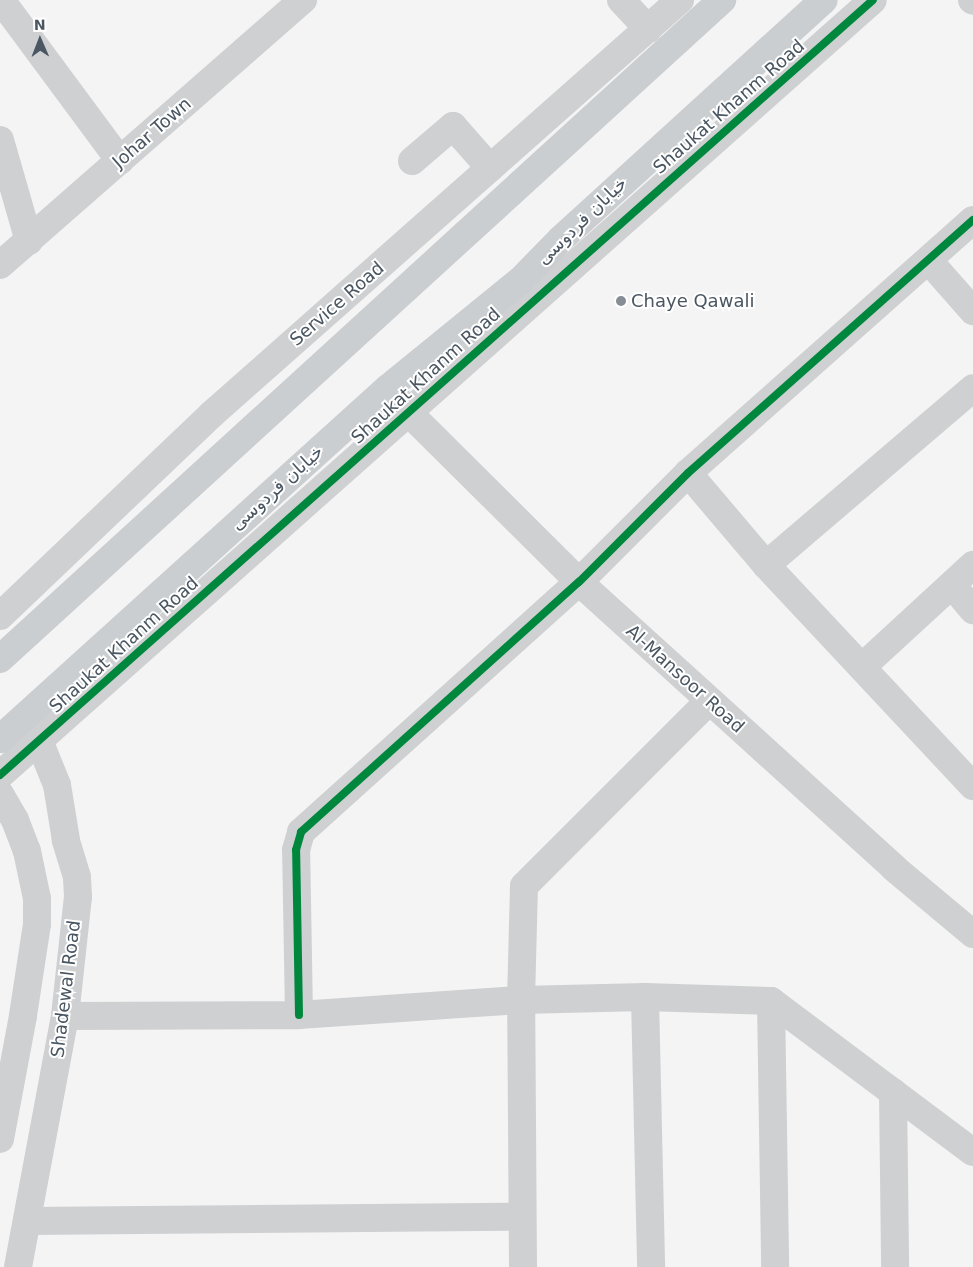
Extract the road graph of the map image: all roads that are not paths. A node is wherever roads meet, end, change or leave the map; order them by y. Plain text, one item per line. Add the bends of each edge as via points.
1 (1, 0) edge
2 (621, 0) edge
3 (680, 0) edge
4 (722, 0) edge
5 (824, 0) edge
6 (874, 0) edge
7 (288, 5) edge
8 (806, 10) edge
9 (648, 29) junction
10 (0, 140) edge
11 (120, 160) junction
12 (412, 161) dead end
13 (490, 168) junction
14 (973, 220) edge
15 (30, 241) junction
16 (929, 261) junction
17 (0, 265) edge
18 (973, 311) edge
19 (388, 388) junction
20 (973, 388) edge
21 (408, 412) junction
22 (688, 473) junction
23 (766, 565) junction
24 (973, 565) edge
25 (579, 582) junction
26 (952, 586) junction
27 (2, 605) edge
28 (973, 610) edge
29 (8, 652) edge
30 (862, 667) junction
31 (709, 701) junction
32 (9, 730) edge
33 (37, 742) junction
34 (0, 775) edge
35 (973, 786) edge
36 (0, 794) edge
37 (63, 825) junction
38 (22, 838) junction
39 (973, 934) edge
40 (645, 997) junction
41 (521, 1000) junction
42 (771, 1001) junction
43 (299, 1015) junction
44 (65, 1016) junction
45 (893, 1092) junction
46 (0, 1139) edge
47 (973, 1152) edge
48 (522, 1217) junction
49 (27, 1221) junction
50 (18, 1267) edge
51 (523, 1267) edge
52 (651, 1267) edge
53 (775, 1267) edge
54 (895, 1267) edge

1 - 11 street
2 - 9 street
3 - 9 street, Service Road
4 - 29 main road
5 - 8 main road, خیابان فردوسی
6 - 21 street, Shaukat Khanm Road
7 - 11 street, Johar Town
8 - 19 main road, خیابان فردوسی via 561,238 521,280
9 - 13 street, Service Road
10 - 15 street
11 - 15 street, Johar Town
12 - 13 street via 453,126
13 - 27 street, Service Road
14 - 16 street
15 - 17 street, Johar Town
16 - 18 street
16 - 22 street
19 - 21 street, Al-Mansoor Road
19 - 32 main road, خیابان فردوسی
20 - 23 street
21 - 25 street, Al-Mansoor Road
21 - 33 street, Shaukat Khanm Road
22 - 23 street
22 - 25 street
23 - 30 street
24 - 26 street
25 - 31 street, Al-Mansoor Road
25 - 43 street via 301,832 296,850
26 - 28 street
26 - 30 street
27 - 29 street
30 - 35 street
31 - 39 street, Al-Mansoor Road via 894,868
31 - 41 street via 524,886
32 - 33 street, Shadewal Road
33 - 34 street, Shaukat Khanm Road
33 - 37 street, Shadewal Road via 57,785
36 - 38 street, Shadewal Road
37 - 38 street
37 - 44 street, Shadewal Road via 77,877 78,897
38 - 46 street, Shadewal Road via 33,876 37,924
40 - 41 street
40 - 42 street
40 - 52 street
41 - 43 street
41 - 48 street
42 - 45 street
42 - 53 street
43 - 44 street
44 - 49 street, Shadewal Road
45 - 47 street
45 - 54 street
48 - 49 street
48 - 51 street
49 - 50 street, Shadewal Road

